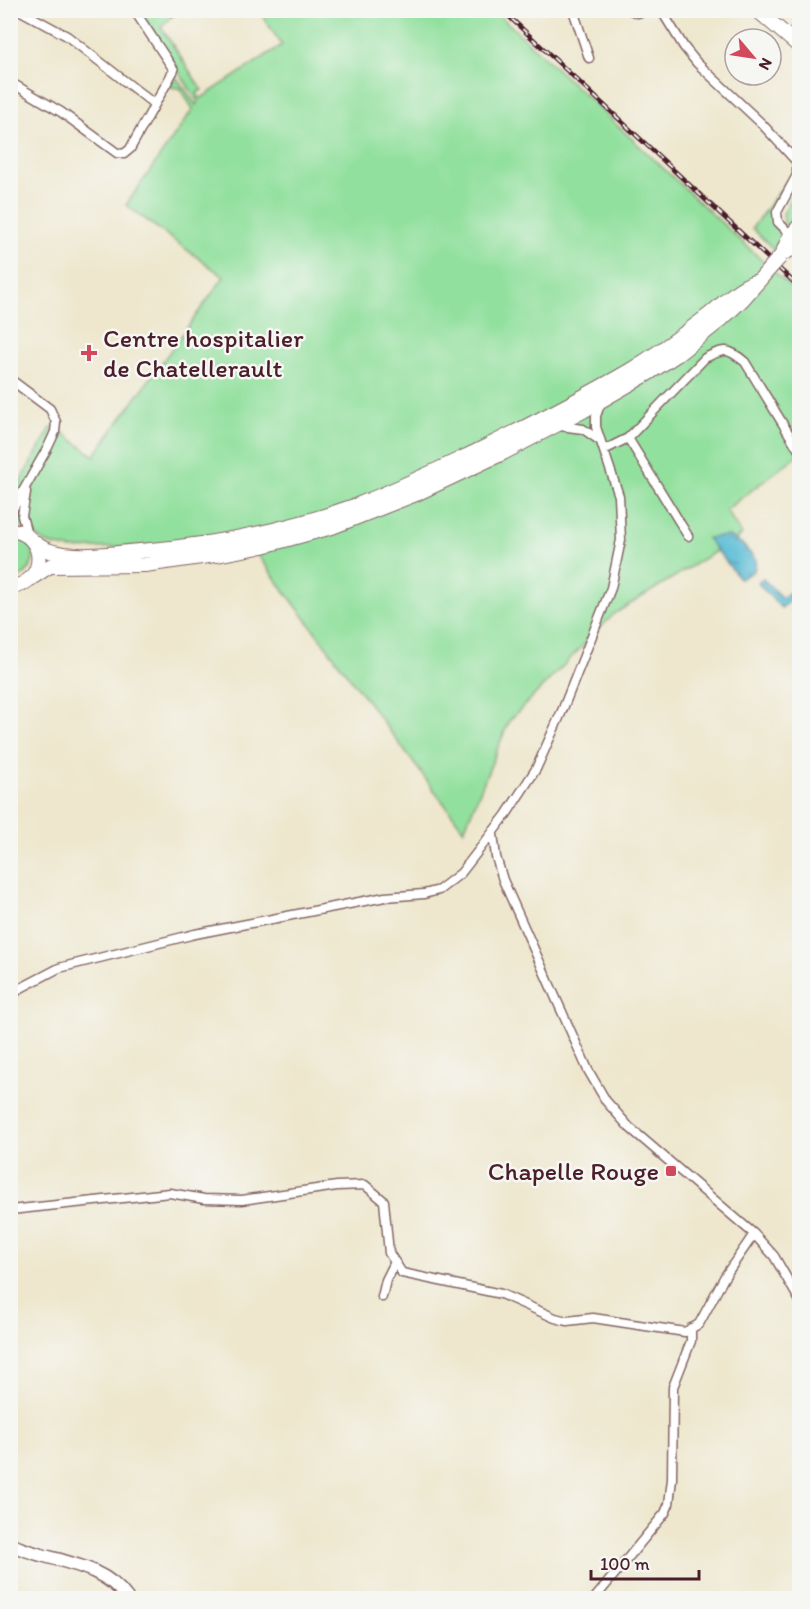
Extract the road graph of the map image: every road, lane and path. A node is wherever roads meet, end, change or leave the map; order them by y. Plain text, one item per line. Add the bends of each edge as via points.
1 (19, 10) edge
2 (135, 10) edge
3 (573, 10) edge
4 (630, 10) edge
5 (651, 10) edge
6 (661, 10) edge
7 (757, 10) edge
8 (798, 46) edge
9 (589, 58) dead end
10 (10, 82) edge
11 (154, 104) junction
12 (800, 225) edge
13 (785, 229) dead end
14 (800, 235) edge
15 (800, 245) edge
16 (781, 256) junction
17 (758, 280) junction
18 (10, 380) edge
19 (602, 400) junction
20 (554, 426) junction
21 (628, 438) junction
22 (599, 440) junction
23 (604, 450) junction
24 (800, 453) edge
25 (39, 464) junction
26 (10, 514) edge
27 (10, 530) edge
28 (688, 536) dead end
29 (31, 540) junction
30 (30, 579) junction
31 (10, 587) edge
32 (493, 834) junction
33 (10, 997) edge
34 (10, 1210) edge
35 (754, 1234) junction
36 (395, 1262) junction
37 (382, 1297) dead end
38 (800, 1301) edge
39 (691, 1328) junction
40 (10, 1544) edge
41 (127, 1599) edge
42 (595, 1599) edge

1 - 11 street via 67,36
2 - 11 street via 174,70
3 - 9 street
4 - 5 street
6 - 13 street via 697,63 797,162 797,175 777,212 778,222
7 - 8 main road
10 - 11 street via 61,112 117,153 124,154 130,149
12 - 16 main road
14 - 16 main road
15 - 16 main road
16 - 17 main road, bridge
17 - 19 main road via 743,299 700,337
17 - 29 main road via 743,287 688,332 578,400 349,508 237,538 184,546 85,555 45,550
18 - 25 street via 50,408 55,417 55,432
19 - 20 main road
19 - 22 street via 595,419
20 - 22 street via 583,429
20 - 30 main road via 416,494 305,535 186,560 50,566
21 - 23 street
21 - 24 street via 705,358 721,350 734,352 746,362
21 - 28 street
22 - 23 street
23 - 32 street via 619,496 621,540 611,588 536,768
25 - 26 street
25 - 29 street via 23,508 23,522
27 - 29 main road
29 - 30 main road via 39,561
30 - 31 main road
32 - 33 street via 461,873 439,890 195,934 59,968
32 - 35 street via 503,880 588,1070 606,1101 628,1127
34 - 36 street via 170,1193 242,1200 364,1185 384,1201 389,1253
35 - 38 street via 774,1256
35 - 39 street via 699,1324
36 - 37 street
36 - 39 street via 402,1273 501,1294 567,1321 593,1318 685,1332
39 - 42 street via 691,1341 673,1387 669,1504
40 - 41 street via 88,1568 111,1582

